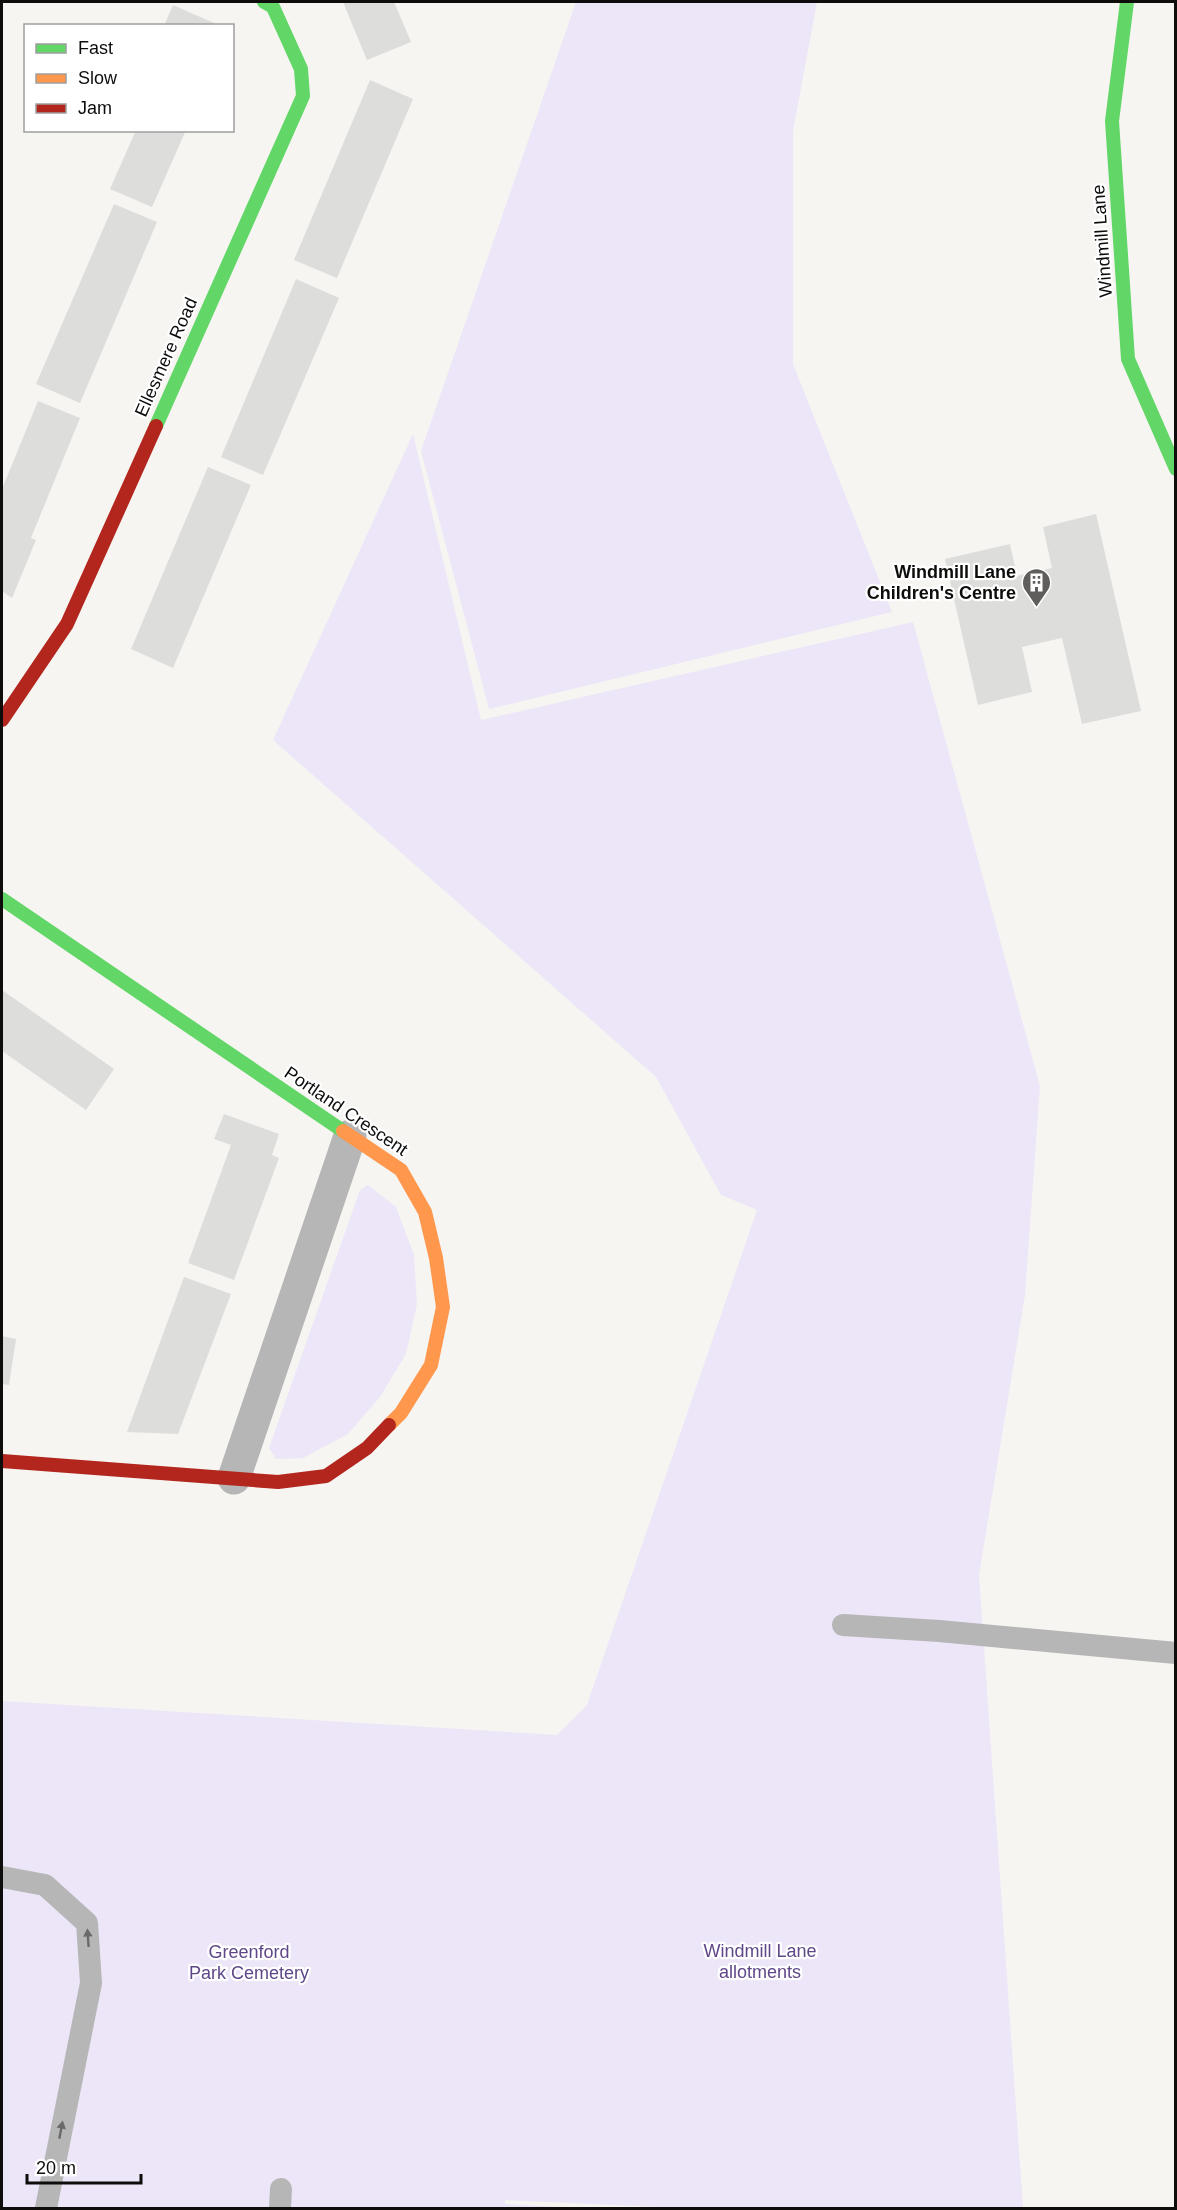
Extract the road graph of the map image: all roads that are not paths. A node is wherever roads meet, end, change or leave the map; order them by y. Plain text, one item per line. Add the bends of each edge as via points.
1 (264, 2) edge
2 (1127, 2) edge
3 (1176, 469) edge
4 (2, 720) edge
5 (2, 899) edge
6 (350, 1136) junction
7 (2, 1461) edge
8 (234, 1478) junction
9 (843, 1625) dead end
10 (1176, 1653) edge
11 (2, 1877) edge
12 (46, 2208) edge

1 - 4 street, Ellesmere Road via 273,7 301,69 303,96 66,624
2 - 3 street, Windmill Lane via 1112,121 1128,358
5 - 6 street, Portland Crescent
6 - 8 street
6 - 8 street, Portland Crescent via 401,1170 425,1212 443,1307 431,1365 401,1413 367,1448 326,1476 278,1482
7 - 8 street, Portland Crescent
9 - 10 lane
12 -> 11 lane via 91,1983 87,1923 45,1885

